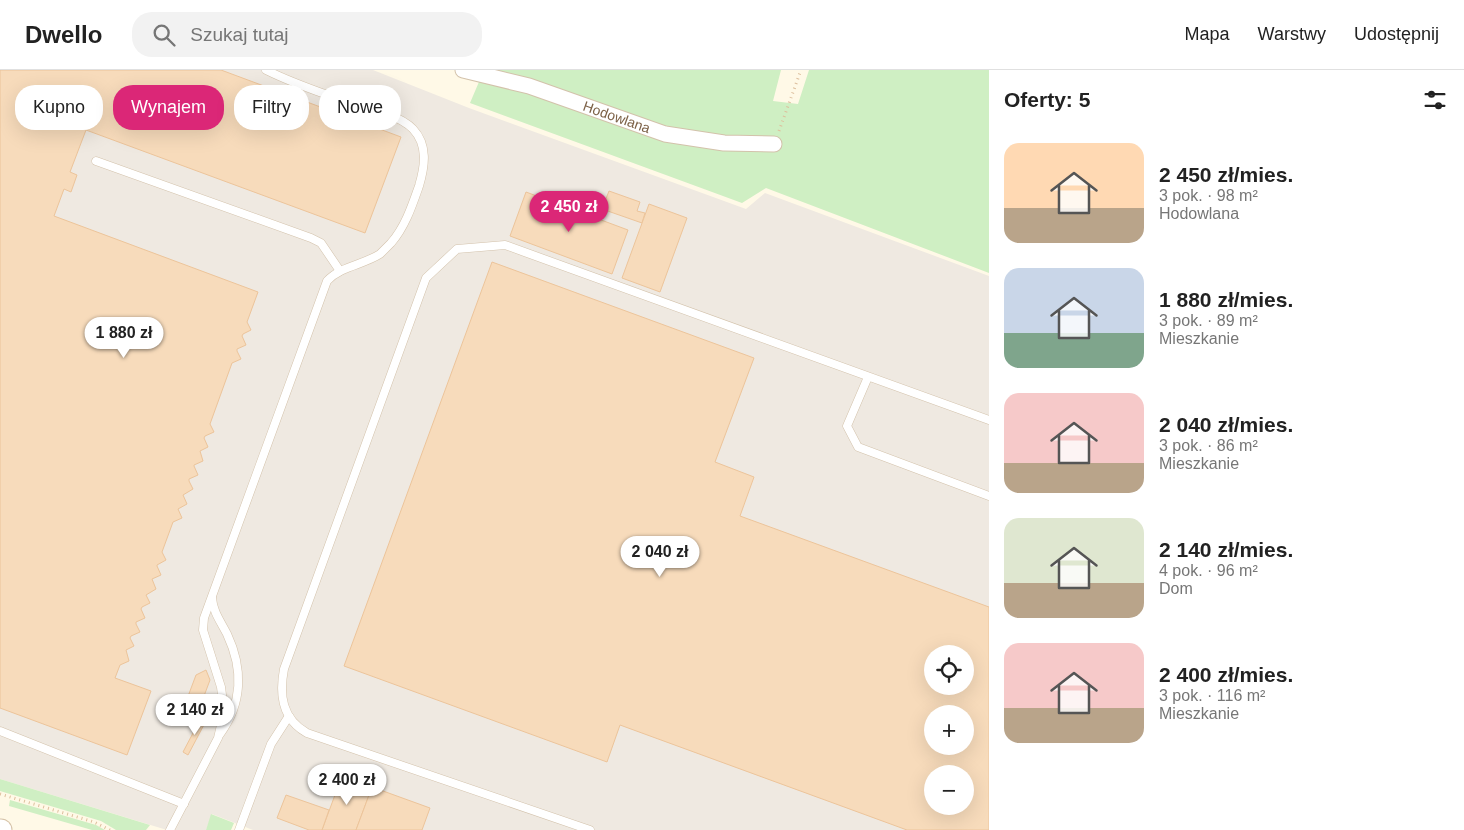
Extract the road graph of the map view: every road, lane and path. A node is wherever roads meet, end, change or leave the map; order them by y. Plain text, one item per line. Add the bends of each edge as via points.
1 (266, 70) edge
2 (463, 70) edge
3 (801, 70) edge
4 (774, 144) joint
5 (96, 161) dead end
6 (340, 271) junction
7 (868, 377) junction
8 (989, 420) edge
9 (989, 496) edge
10 (212, 597) junction
11 (289, 716) junction
12 (0, 731) edge
13 (218, 738) junction
14 (0, 794) edge
15 (184, 804) junction
16 (110, 830) edge
17 (170, 830) edge
18 (239, 830) edge
19 (590, 830) edge

1 - 6 lane via 408,124 422,145 424,170 400,231 379,254
2 - 4 street, Hodowlana via 529,86 665,134 724,143
3 - 4 path
5 - 6 lane via 311,238 321,243
6 - 10 lane via 326,281
7 - 8 lane
7 - 9 lane via 847,426 858,446
7 - 11 lane via 505,245 457,249 426,278 284,669 281,694
10 - 13 lane via 203,630 221,687 222,721
10 - 13 lane via 214,610 233,648 239,685 229,722
11 - 18 lane via 271,744
11 - 19 lane via 297,727 307,733
12 - 15 lane
13 - 15 lane
14 - 16 path via 94,822
15 - 17 lane

